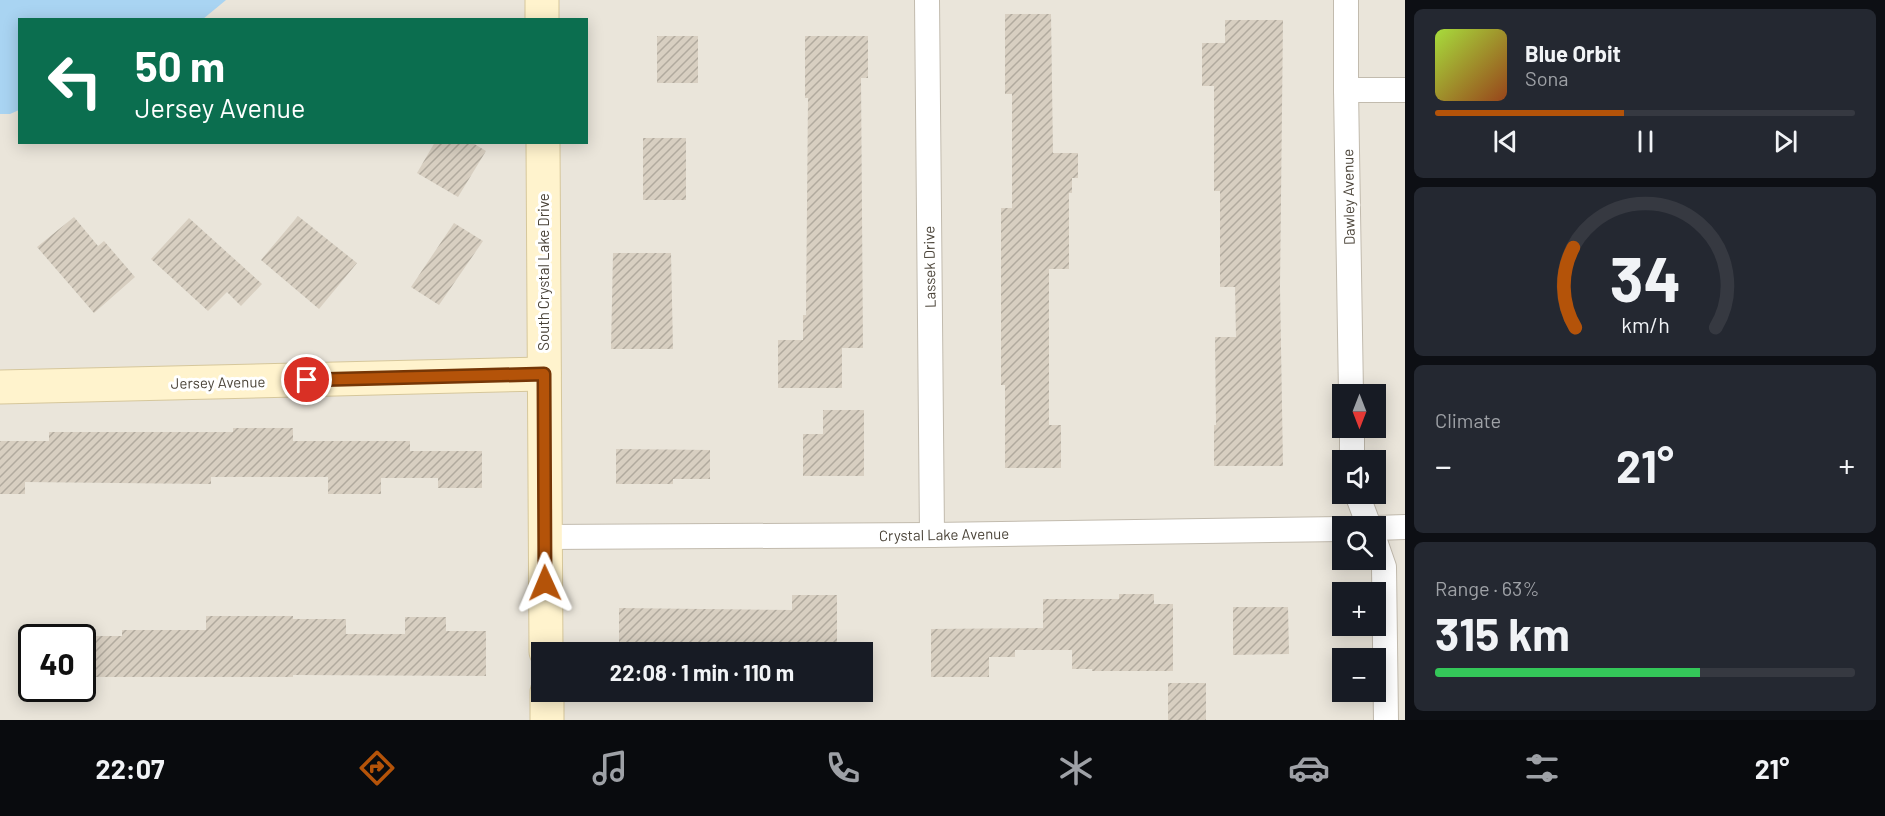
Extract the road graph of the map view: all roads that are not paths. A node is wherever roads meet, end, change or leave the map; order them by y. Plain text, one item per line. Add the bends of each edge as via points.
1 (542, 0) edge
2 (927, 0) edge
3 (1346, 0) edge
4 (543, 18) edge
5 (1346, 90) junction
6 (1405, 90) edge
7 (543, 144) edge
8 (544, 374) junction
9 (1351, 384) edge
10 (0, 387) edge
11 (1405, 527) edge
12 (1386, 528) edge
13 (1332, 529) edge
14 (932, 535) junction
15 (545, 537) junction
16 (1384, 570) edge
17 (546, 642) edge
18 (547, 702) edge
19 (547, 720) edge
20 (1386, 720) edge

1 - 4 street
2 - 14 street, Lassek Drive
3 - 5 street, Dawley Avenue
5 - 6 street
5 - 9 street, Dawley Avenue
7 - 8 street, South Crystal Lake Drive
8 - 10 street, Jersey Avenue
8 - 15 street, South Crystal Lake Drive
11 - 12 street
13 - 14 street, Crystal Lake Avenue
14 - 15 street, Crystal Lake Avenue
15 - 17 street, South Crystal Lake Drive
16 - 20 street
18 - 19 street

